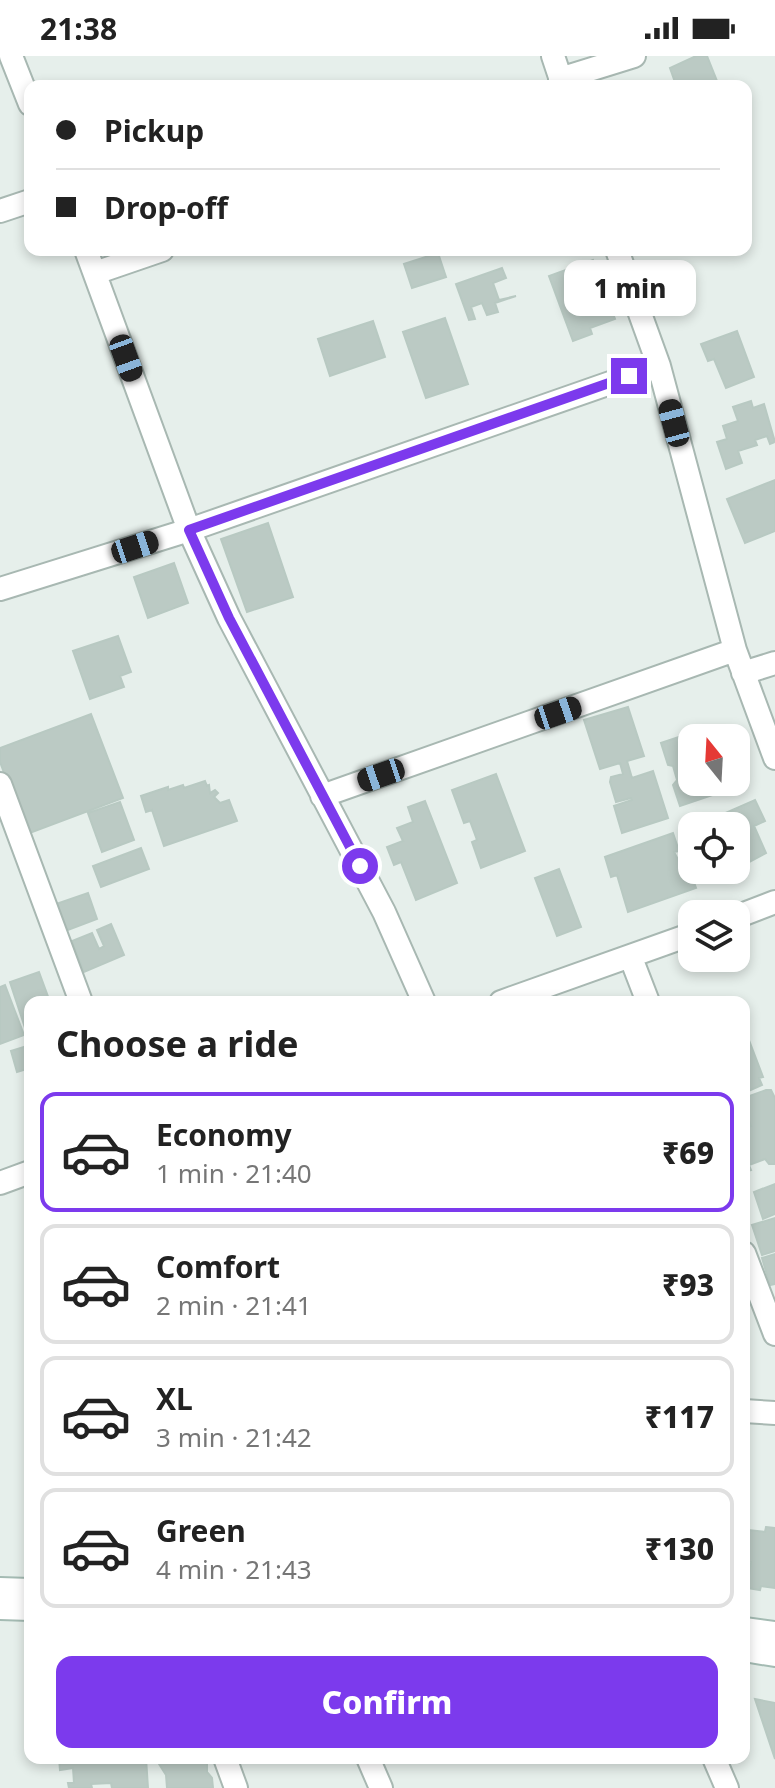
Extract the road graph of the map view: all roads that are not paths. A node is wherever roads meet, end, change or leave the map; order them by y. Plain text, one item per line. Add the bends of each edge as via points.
1 (11, 56) edge
2 (553, 56) edge
3 (634, 56) edge
4 (561, 80) edge
5 (568, 80) edge
6 (24, 89) edge
7 (24, 203) edge
8 (0, 211) edge
9 (88, 256) edge
10 (145, 256) edge
11 (619, 256) edge
12 (95, 273) junction
13 (659, 366) junction
14 (189, 530) junction
15 (0, 589) edge
16 (735, 650) junction
17 (775, 663) edge
18 (743, 673) junction
19 (775, 758) edge
20 (0, 784) edge
21 (322, 796) junction
22 (775, 902) edge
23 (750, 912) edge
24 (678, 940) edge
25 (631, 958) junction
26 (79, 996) edge
27 (421, 996) edge
28 (519, 996) edge
29 (646, 996) edge
30 (24, 1174) edge
31 (0, 1183) edge
32 (750, 1269) edge
33 (775, 1334) edge
34 (750, 1411) edge
35 (775, 1413) edge
36 (0, 1590) edge
37 (24, 1591) edge
38 (0, 1607) edge
39 (24, 1608) edge
40 (750, 1631) edge
41 (775, 1634) edge
42 (750, 1650) edge
43 (775, 1654) edge
44 (227, 1764) edge
45 (371, 1764) edge
46 (717, 1764) edge
47 (236, 1788) edge
48 (381, 1788) edge
49 (727, 1788) edge

1 - 6 street
2 - 4 street
3 - 5 street
7 - 8 street
9 - 12 street
10 - 12 street
11 - 13 street
12 - 14 street
13 - 14 street
13 - 16 street
14 - 15 street
14 - 21 street
16 - 18 street
16 - 21 street
17 - 18 street
18 - 19 street
20 - 26 street
21 - 27 street
22 - 23 street
24 - 25 street
25 - 28 street
25 - 29 street
30 - 31 street
32 - 33 street
34 - 35 street
36 - 37 main road
38 - 39 main road
40 - 41 main road
42 - 43 main road
44 - 47 street
45 - 48 street
46 - 49 street

